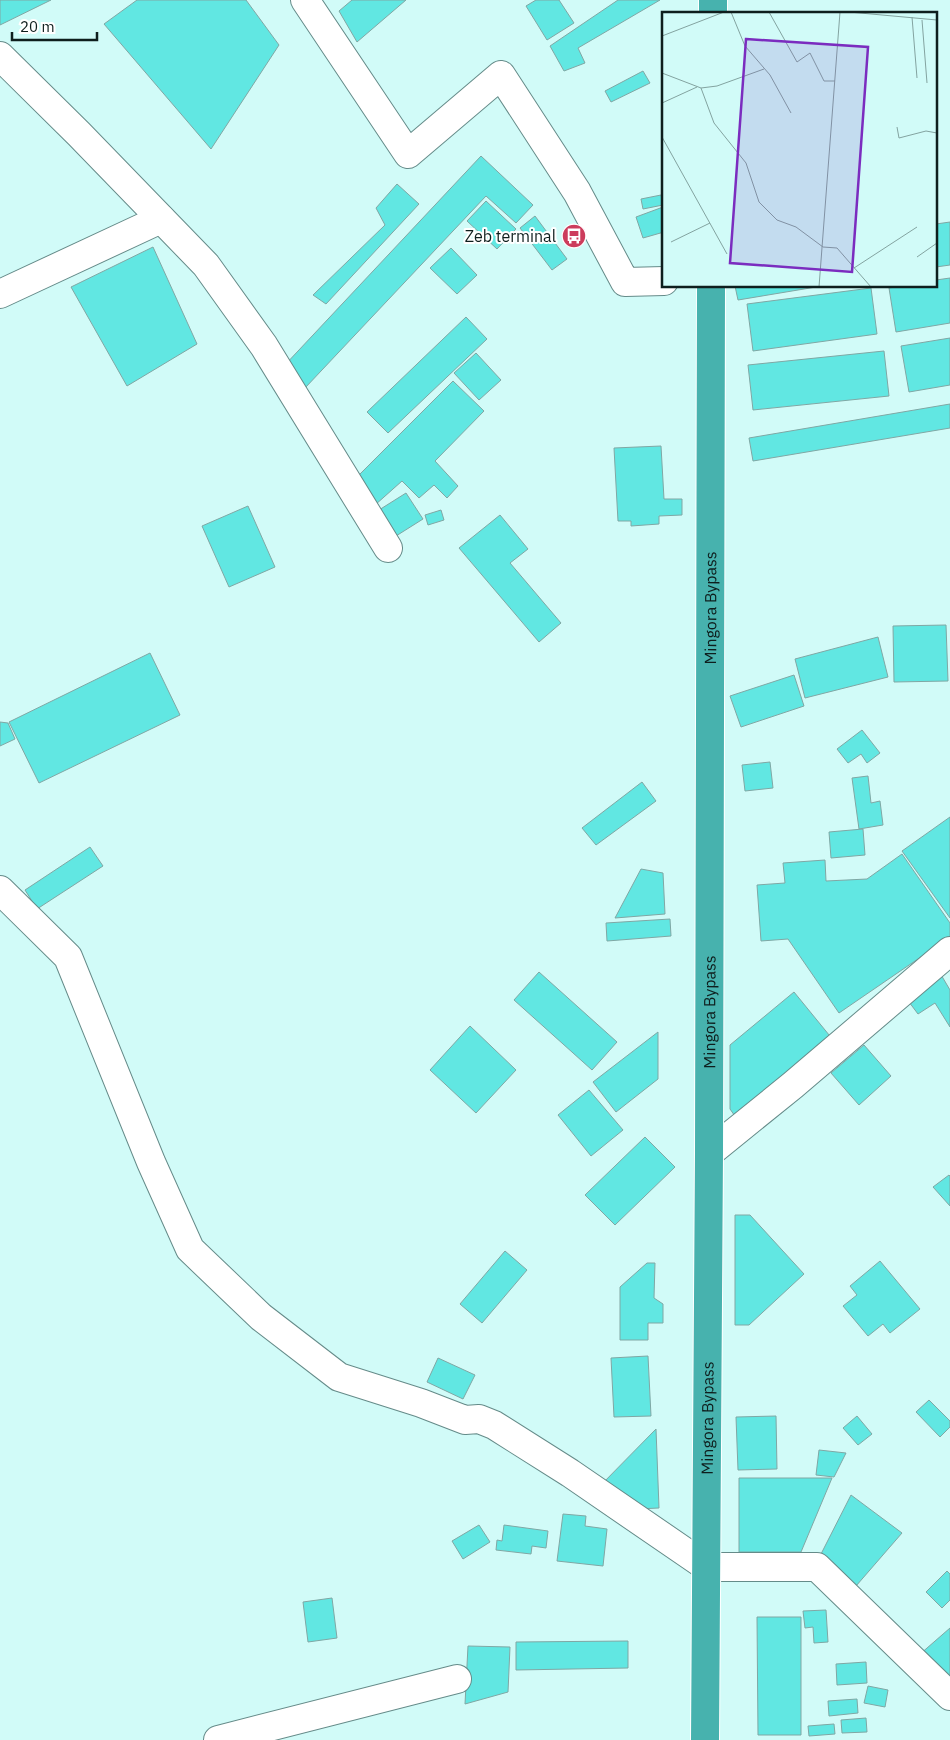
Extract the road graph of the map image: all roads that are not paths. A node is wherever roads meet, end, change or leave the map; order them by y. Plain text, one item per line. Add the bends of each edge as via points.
1 (305, 0) edge
2 (0, 56) edge
3 (160, 219) junction
4 (662, 281) edge
5 (712, 288) edge
6 (0, 294) edge
7 (388, 548) dead end
8 (0, 890) edge
9 (950, 951) edge
10 (709, 1154) junction
11 (707, 1567) junction
12 (457, 1679) dead end
13 (950, 1696) edge
14 (218, 1740) edge
15 (705, 1740) edge

1 - 4 street via 408,154 501,75 577,192 625,282
2 - 3 street
3 - 6 street
3 - 7 street via 206,265 264,346
5 - 10 highway, Mingora Bypass
8 - 11 street via 68,957 190,1249 261,1317 339,1377 465,1420 479,1419 494,1425 570,1472
9 - 10 street
10 - 11 highway, Mingora Bypass
11 - 13 street via 817,1567
11 - 15 highway, Mingora Bypass
12 - 14 street

